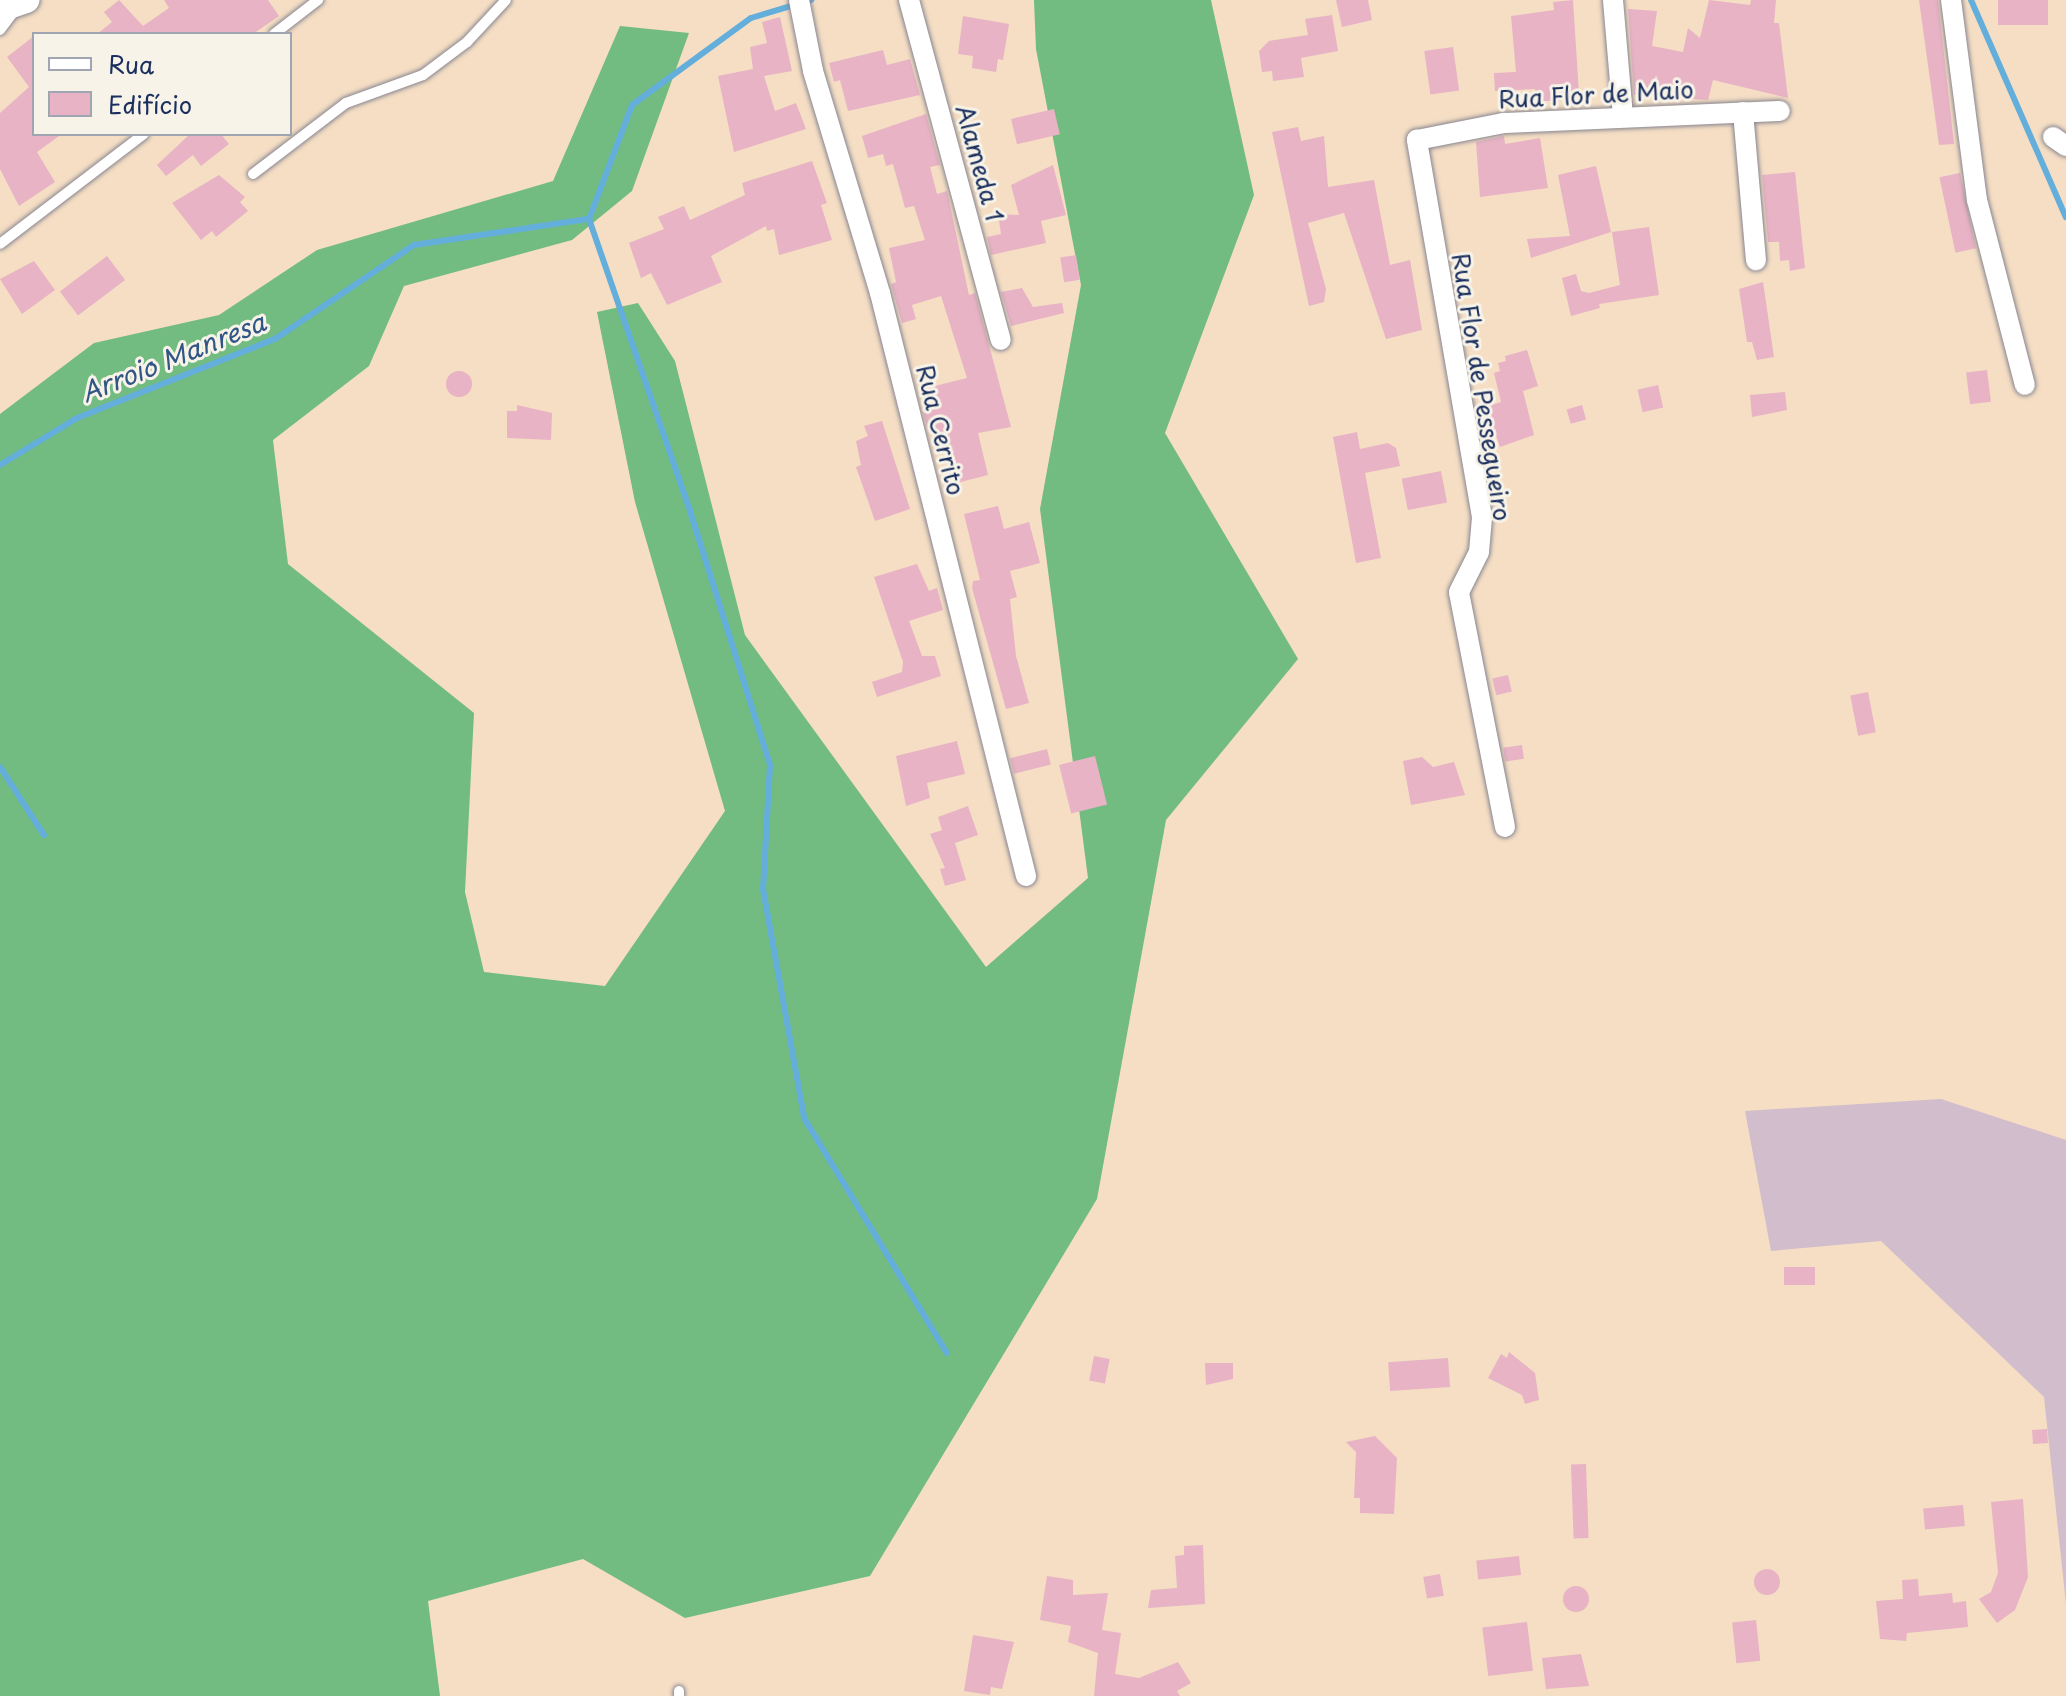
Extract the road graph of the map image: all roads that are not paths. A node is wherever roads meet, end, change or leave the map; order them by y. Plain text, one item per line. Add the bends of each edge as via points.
1 (318, 0) edge
2 (506, 0) edge
3 (799, 0) edge
4 (909, 0) edge
5 (1613, 0) edge
6 (1951, 0) edge
7 (16, 4) edge
8 (0, 30) edge
9 (277, 32) edge
10 (1780, 111) dead end
11 (1743, 112) junction
12 (1623, 116) junction
13 (141, 136) edge
14 (1417, 140) joint
15 (253, 174) dead end
16 (0, 244) edge
17 (1756, 260) dead end
18 (1001, 340) dead end
19 (2025, 385) dead end
20 (1505, 827) dead end
21 (1026, 876) dead end

1 - 9 lane
2 - 15 lane via 467,42 423,75 346,103
3 - 21 street, Rua Cerrito via 813,71 880,293
4 - 18 street, Alameda 1
5 - 12 street
6 - 19 street via 1977,200
7 - 8 lane
10 - 11 street, Rua Flor de Maio
11 - 12 street, Rua Flor de Maio
11 - 17 street
12 - 14 street, Rua Flor de Maio via 1504,123
13 - 16 lane
14 - 20 street, Rua Flor de Pessegueiro via 1482,517 1479,552 1459,592

